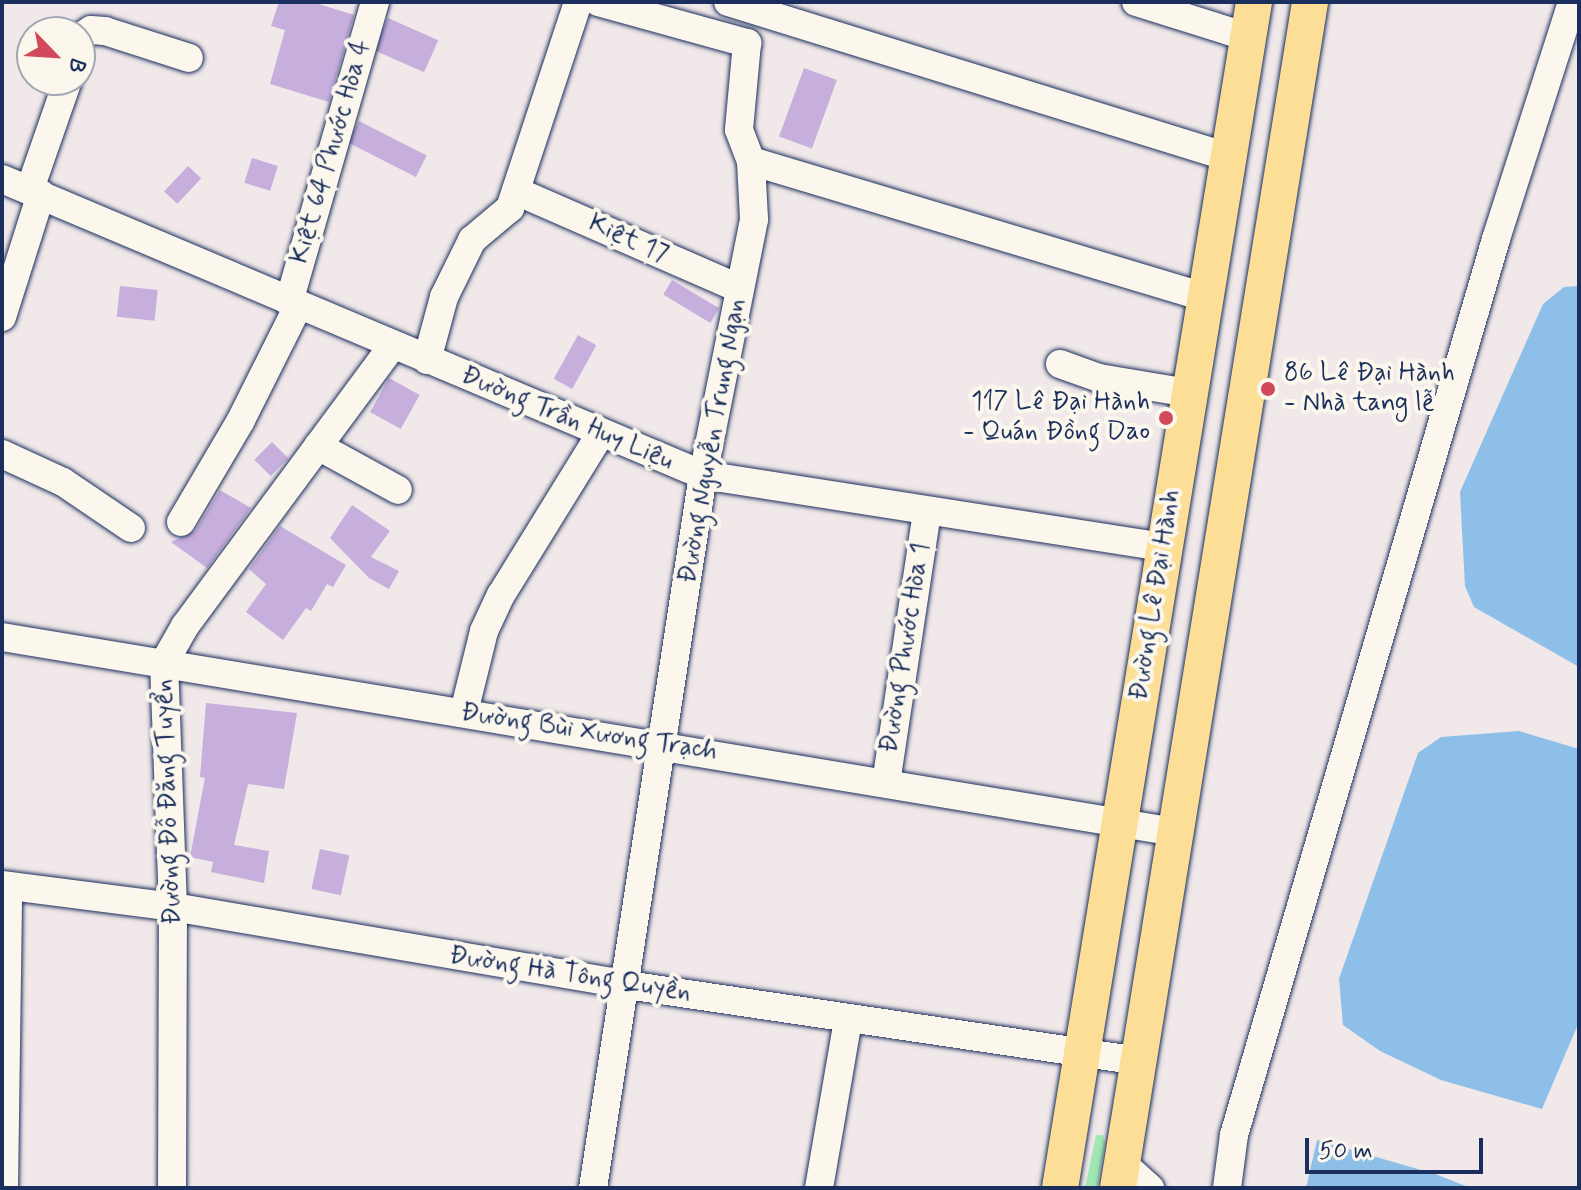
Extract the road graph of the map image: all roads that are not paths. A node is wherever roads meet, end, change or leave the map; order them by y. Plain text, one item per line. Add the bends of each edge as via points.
1 (375, 2) edge
2 (578, 2) edge
3 (598, 2) edge
4 (728, 2) edge
5 (1136, 2) edge
6 (1254, 2) edge
7 (1310, 2) edge
8 (1572, 2) edge
9 (96, 30) edge
10 (1248, 37) junction
11 (189, 58) dead end
12 (65, 96) edge
13 (1228, 157) junction
14 (751, 161) junction
15 (2, 179) edge
16 (35, 191) junction
17 (516, 191) junction
18 (740, 289) junction
19 (1205, 297) junction
20 (294, 304) junction
21 (2, 317) edge
22 (392, 346) junction
23 (427, 360) junction
24 (1060, 364) dead end
25 (1189, 393) junction
26 (601, 433) junction
27 (318, 446) junction
28 (2, 454) edge
29 (703, 475) junction
30 (398, 490) dead end
31 (927, 513) junction
32 (181, 522) dead end
33 (131, 528) dead end
34 (1164, 547) junction
35 (2, 637) edge
36 (164, 663) junction
37 (464, 712) junction
38 (663, 745) junction
39 (886, 783) junction
40 (1119, 824) junction
41 (1175, 832) junction
42 (5, 885) edge
43 (173, 907) junction
44 (627, 985) junction
45 (848, 1020) junction
46 (1082, 1052) junction
47 (1139, 1061) junction
48 (1120, 1176) edge
49 (4, 1188) edge
50 (172, 1188) edge
51 (593, 1188) edge
52 (819, 1188) edge
53 (1060, 1188) edge
54 (1150, 1188) edge
55 (1227, 1188) edge

1 - 20 street, Kiệt 64 Phước Hòa 4
2 - 17 street
3 - 14 street, Đường Nguyễn Trung Ngạn via 747,43 739,130
4 - 13 street
5 - 10 street
6 - 10 main road, Đường Lê Đại Hành
7 - 41 main road
8 - 55 street via 1496,239 1238,1120
9 - 11 street
10 - 13 main road, Đường Lê Đại Hành
12 - 16 street
13 - 19 main road, Đường Lê Đại Hành
14 - 18 street, Đường Nguyễn Trung Ngạn via 754,219
14 - 19 street
15 - 16 street, Đường Trần Huy Liệu
16 - 20 street, Đường Trần Huy Liệu
16 - 21 street
17 - 18 street, Kiệt 17
17 - 23 street via 510,208 472,240 444,297
18 - 29 street, Đường Nguyễn Trung Ngạn
19 - 25 main road, Đường Lê Đại Hành
20 - 22 street, Đường Trần Huy Liệu
20 - 32 street, Kiệt 64 Phước Hòa 4 via 241,420
22 - 23 street, Đường Trần Huy Liệu
22 - 27 street, Đường Đỗ Đăng Tuyển
23 - 26 street, Đường Trần Huy Liệu
24 - 25 street via 1099,378
25 - 34 main road, Đường Lê Đại Hành
26 - 29 street, Đường Trần Huy Liệu
26 - 37 street via 501,595 484,631
27 - 30 street
27 - 36 street, Đường Đỗ Đăng Tuyển via 185,626
28 - 33 street via 74,489
29 - 31 street, Đường Trần Huy Liệu
29 - 38 street, Đường Nguyễn Trung Ngạn
31 - 34 street, Đường Trần Huy Liệu
31 - 39 street, Đường Phước Hòa 1
34 - 40 main road, Đường Lê Đại Hành
35 - 36 street, Đường Bùi Xương Trạch
36 - 37 street, Đường Bùi Xương Trạch
36 - 43 street, Đường Đỗ Đăng Tuyển
37 - 38 street, Đường Bùi Xương Trạch
38 - 39 street, Đường Bùi Xương Trạch
38 - 44 street, Đường Nguyễn Trung Ngạn
39 - 40 street, Đường Bùi Xương Trạch
40 - 41 street, Đường Bùi Xương Trạch
40 - 46 main road, Đường Lê Đại Hành
41 - 47 main road
42 - 43 street, Đường Hà Tông Quyền
42 - 49 street
43 - 44 street, Đường Hà Tông Quyền
43 - 50 street, Đường Đỗ Đăng Tuyển
44 - 45 street, Đường Hà Tông Quyền
44 - 51 street, Đường Nguyễn Trung Ngạn
45 - 46 street, Đường Hà Tông Quyền
45 - 52 street
46 - 47 street, Đường Hà Tông Quyền
46 - 53 main road, Đường Lê Đại Hành
47 - 48 main road
48 - 54 street

